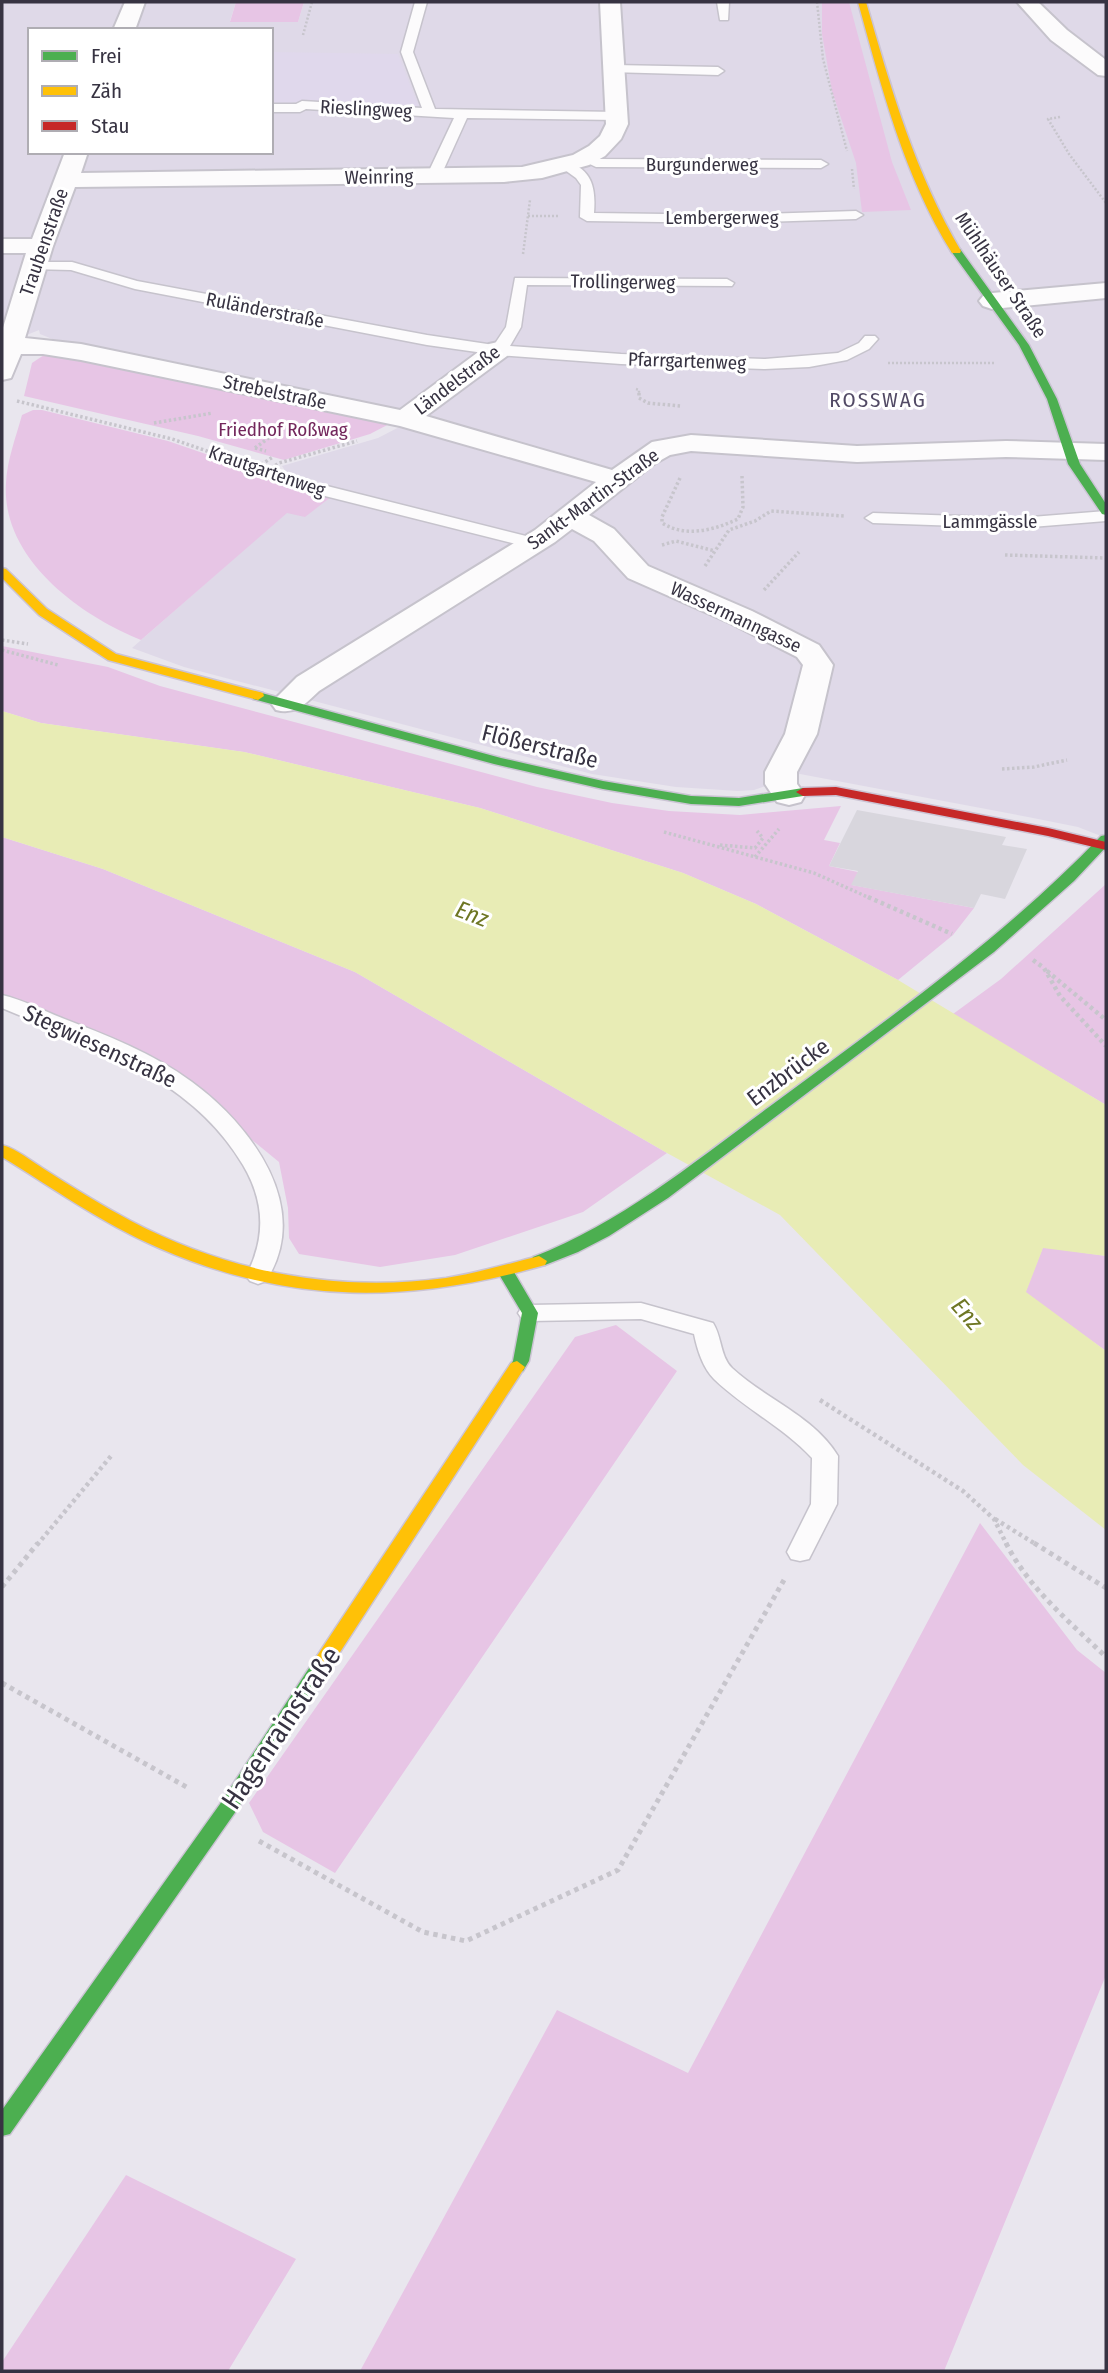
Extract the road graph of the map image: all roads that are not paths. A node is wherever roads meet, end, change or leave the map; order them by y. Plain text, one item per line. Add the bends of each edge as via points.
1 (135, 2) edge
2 (421, 2) edge
3 (610, 2) edge
4 (723, 2) edge
5 (862, 2) edge
6 (1027, 2) edge
7 (724, 18) dead end
8 (125, 28) edge
9 (614, 69) junction
10 (718, 71) dead end
11 (1106, 71) edge
12 (273, 107) edge
13 (428, 113) junction
14 (462, 114) junction
15 (618, 116) junction
16 (76, 154) edge
17 (574, 162) junction
18 (821, 164) dead end
19 (436, 177) junction
20 (66, 180) junction
21 (856, 215) dead end
22 (2, 246) edge
23 (38, 256) junction
24 (520, 281) joint
25 (727, 283) dead end
26 (1106, 290) edge
27 (992, 302) junction
28 (870, 339) dead end
29 (9, 346) junction
30 (498, 350) junction
31 (2, 372) edge
32 (405, 419) junction
33 (1093, 450) edge
34 (618, 480) junction
35 (327, 491) road end
36 (1106, 514) edge
37 (572, 517) junction
38 (873, 518) road end
39 (533, 543) junction
40 (2, 572) edge
41 (287, 703) junction
42 (789, 795) junction
43 (1105, 843) edge
44 (2, 1001) edge
45 (2, 1150) edge
46 (505, 1271) junction
47 (258, 1276) junction
48 (530, 1313) junction
49 (800, 1552) road end
50 (2, 2127) edge

1 - 8 street
2 - 13 lane via 407,52
3 - 9 street
4 - 7 lane
5 - 27 street, Mühlhäuser Straße via 906,149 933,213
6 - 11 street via 1059,35
9 - 10 lane
9 - 15 street
12 - 13 lane, Rieslingweg
13 - 14 lane, Rieslingweg
14 - 15 lane, Rieslingweg
14 - 19 lane
15 - 17 street, Weinring via 611,139 597,152
16 - 20 street, Traubenstraße
17 - 18 lane, Burgunderweg
17 - 19 street, Weinring via 514,175
17 - 21 lane, Lembergerweg via 589,185 587,217
19 - 20 street, Weinring
20 - 23 street, Traubenstraße
22 - 23 street
23 - 29 street, Traubenstraße
23 - 30 lane, Ruländerstraße via 135,285
24 - 25 lane, Trollingerweg
24 - 30 lane, Ländelstraße via 514,327 510,339
26 - 27 street
27 - 33 street, Mühlhäuser Straße via 1034,362 1052,399
28 - 30 lane, Pfarrgartenweg via 842,357 765,364
29 - 31 street, Traubenstraße
29 - 32 street, Strebelstraße via 80,352
30 - 32 street, Ländelstraße
32 - 34 street, Strebelstraße
33 - 34 street, Sankt-Martin-Straße via 857,453 680,443 656,450
33 - 36 street, Mühlhäuser Straße via 1088,488
34 - 37 street, Sankt-Martin-Straße
35 - 39 lane, Krautgartenweg
36 - 38 lane, Lammgässle via 1078,520 997,523
37 - 39 street, Sankt-Martin-Straße
37 - 42 street, Wassermanngasse via 604,535 638,572 741,617 814,658 818,665 801,734 781,772 781,784
39 - 41 street, Sankt-Martin-Straße via 308,684
40 - 41 street, Flößerstraße via 43,612 112,657
41 - 42 street, Flößerstraße via 499,761 632,790 709,802
42 - 43 street, Flößerstraße via 836,791
43 - 46 street, Enzbrücke via 1035,911 950,979 653,1201 591,1240
44 - 47 lane, Stegwiesenstraße via 173,1076 219,1115 253,1160 272,1211 275,1238
45 - 47 street via 156,1240 207,1262
46 - 47 street, Enzbrücke via 381,1287 330,1286
46 - 48 street
48 - 49 lane via 640,1311 705,1329 720,1372 805,1435 825,1456 824,1504
48 - 50 street, Hagenrainstraße via 520,1361 223,1815

